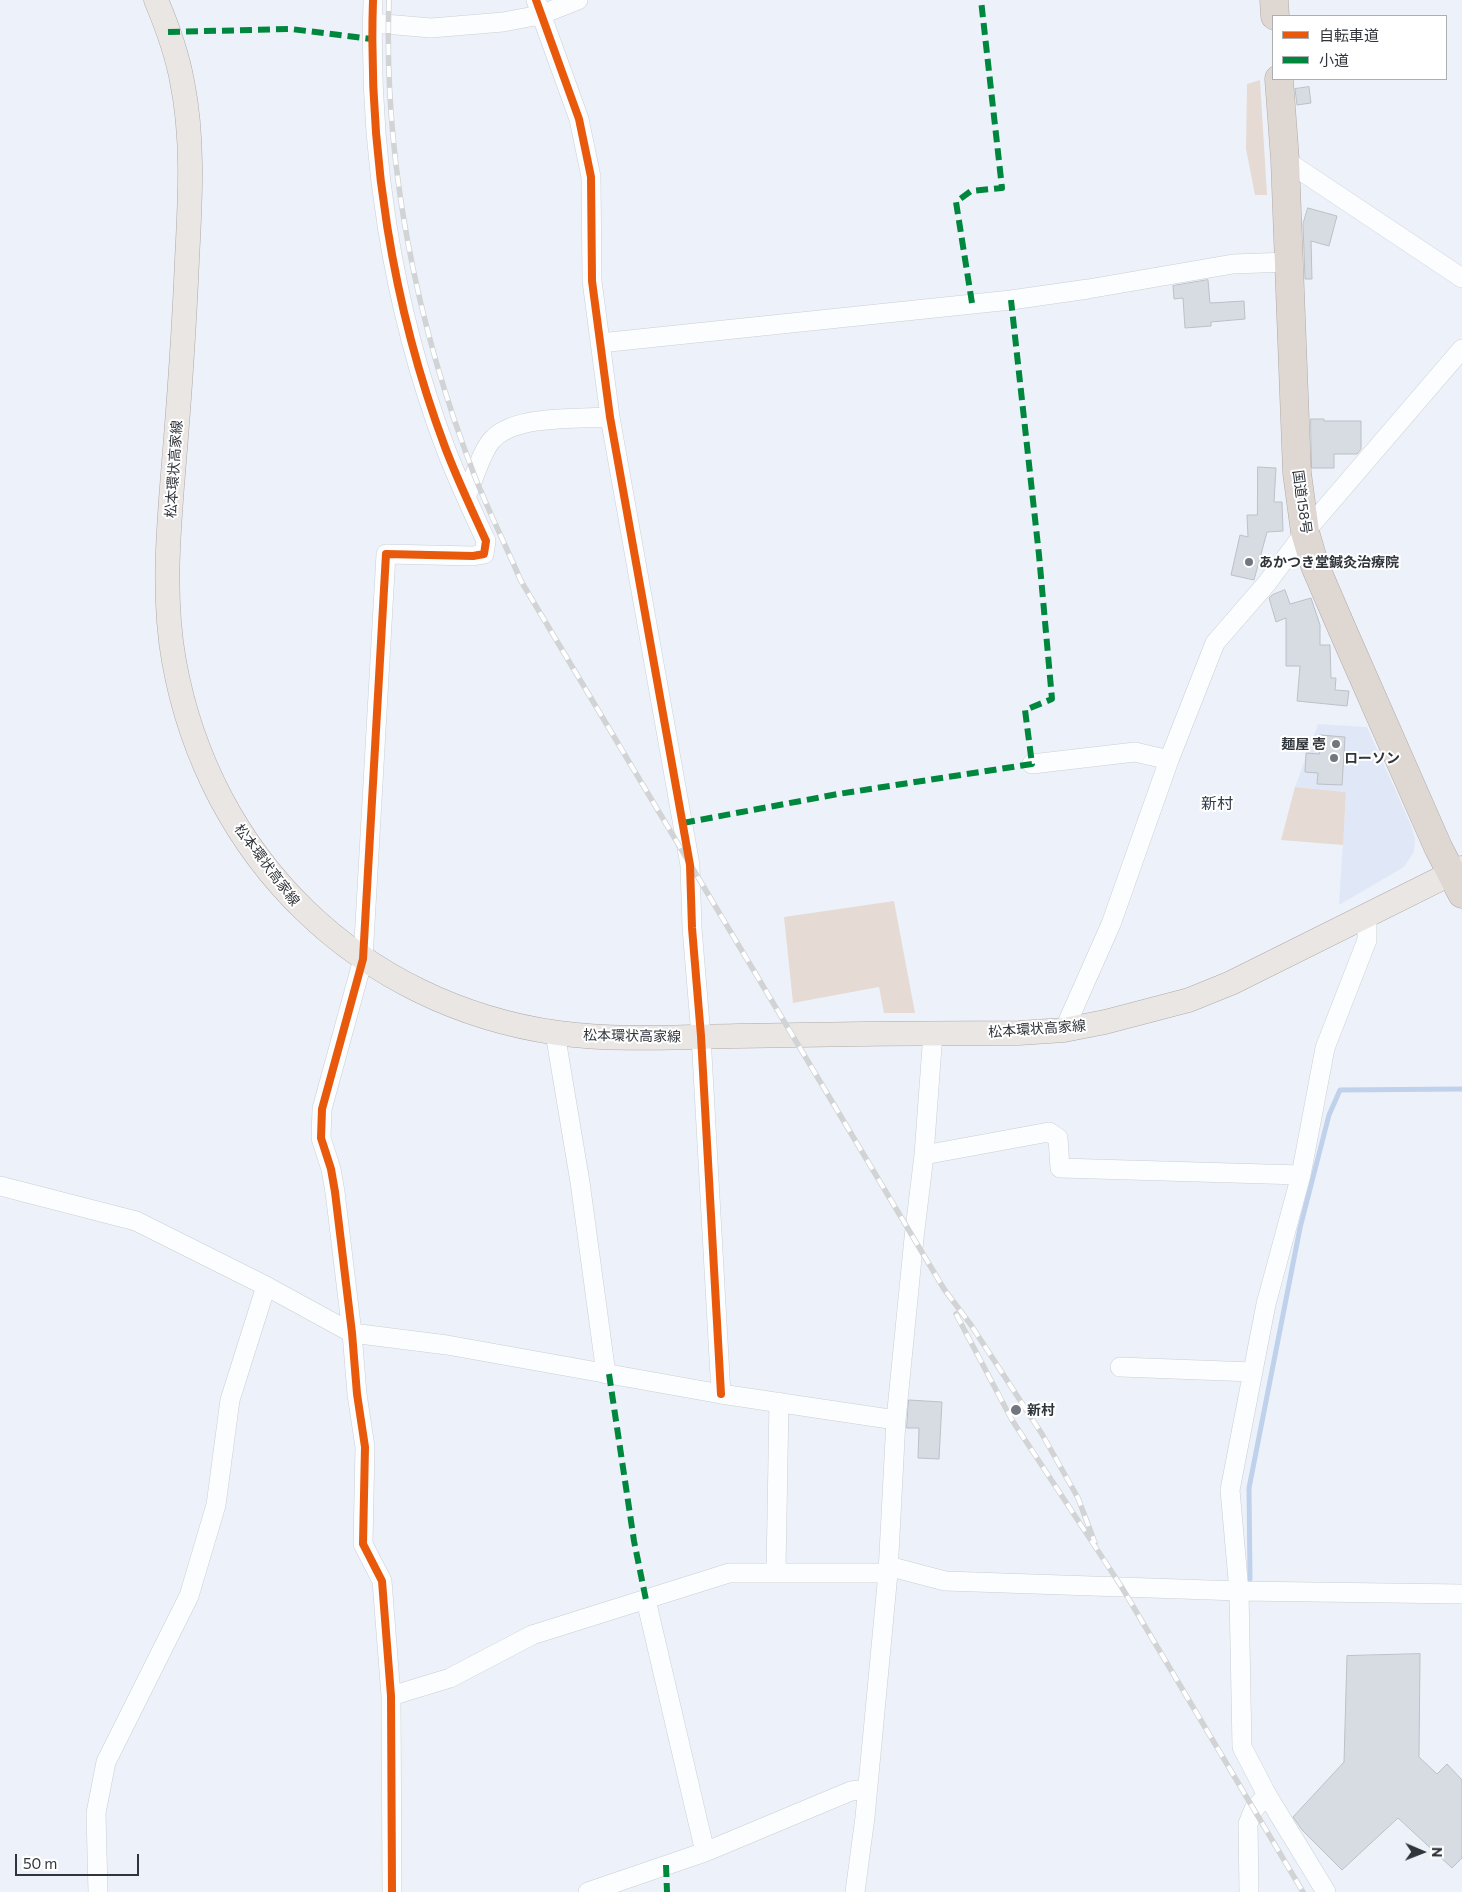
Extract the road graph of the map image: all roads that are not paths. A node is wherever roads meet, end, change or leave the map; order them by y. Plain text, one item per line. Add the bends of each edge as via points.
1 (156, 0) edge
2 (373, 0) edge
3 (578, 0) edge
4 (1274, 0) edge
5 (538, 7) edge
6 (1275, 15) edge
7 (373, 23) junction
8 (1279, 80) edge
9 (1285, 160) junction
10 (1289, 262) junction
11 (1462, 278) edge
12 (600, 343) junction
13 (1462, 349) edge
14 (610, 417) junction
15 (466, 497) junction
16 (1304, 532) junction
17 (1169, 760) junction
18 (1032, 764) dead end
19 (1458, 879) edge
20 (1367, 916) junction
21 (363, 959) junction
22 (1064, 1030) junction
23 (555, 1033) junction
24 (933, 1033) junction
25 (701, 1036) junction
26 (924, 1155) junction
27 (1301, 1175) junction
28 (0, 1186) edge
29 (266, 1286) junction
30 (352, 1333) junction
31 (1120, 1367) dead end
32 (1253, 1372) junction
33 (606, 1374) junction
34 (721, 1394) junction
35 (779, 1402) junction
36 (896, 1420) junction
37 (888, 1569) junction
38 (776, 1571) junction
39 (1239, 1591) junction
40 (1462, 1594) edge
41 (646, 1600) junction
42 (391, 1696) junction
43 (867, 1789) junction
44 (1267, 1795) junction
45 (705, 1852) junction
46 (98, 1892) edge
47 (392, 1892) edge
48 (588, 1892) edge
49 (855, 1892) edge
50 (1249, 1892) edge
51 (1326, 1892) edge

1 - 21 main road, 松本環状高家線 via 182,81 188,132 186,290 168,582 170,633 179,690 192,734 214,786 258,858 303,911
2 - 7 street
3 - 5 street
4 - 6 highway
5 - 7 street via 503,22 432,28
5 - 12 street via 579,118 591,176 592,281
7 - 15 street via 376,134 388,227 403,303 427,393
8 - 9 highway, 国道158号
9 - 10 highway, 国道158号
9 - 11 street
10 - 12 street via 1233,264 1011,300
10 - 16 highway, 国道158号 via 1297,473
12 - 14 street
13 - 16 street
14 - 15 street via 529,422 503,431 492,438
14 - 25 street via 690,865
15 - 21 street via 486,541 484,554 386,554
16 - 17 street via 1215,643
16 - 19 highway, 国道158号 via 1339,622
17 - 18 street via 1135,752
17 - 22 street via 1111,924
19 - 20 main road, 松本環状高家線
20 - 22 main road, 松本環状高家線 via 1189,1000
20 - 27 street via 1366,940 1359,964 1346,988 1325,1048
21 - 23 main road, 松本環状高家線 via 392,978 437,1000 509,1025
21 - 30 street via 322,1108 321,1138 336,1192
22 - 24 main road, 松本環状高家線
23 - 25 main road, 松本環状高家線
23 - 33 street via 580,1182
24 - 25 main road, 松本環状高家線
24 - 26 street
25 - 34 street
26 - 27 street via 1049,1132 1058,1138 1060,1168
26 - 36 street
27 - 32 street via 1266,1304
28 - 29 street via 136,1221
29 - 30 street
29 - 46 street via 230,1400 216,1505 189,1596 106,1762 96,1813
30 - 33 street via 448,1345
30 - 42 street via 365,1446 363,1544 382,1581
31 - 32 street
32 - 39 street via 1230,1490
33 - 34 street
34 - 35 street
35 - 36 street
35 - 38 street
36 - 37 street
37 - 38 street
37 - 39 street via 945,1581
37 - 43 street
38 - 41 street via 728,1572
39 - 40 street
39 - 44 street via 1242,1747
41 - 42 street via 532,1635 450,1678
41 - 45 street
42 - 47 street
43 - 45 street via 851,1791
43 - 49 street
44 - 50 street via 1254,1809 1248,1824
44 - 51 street
45 - 48 street

